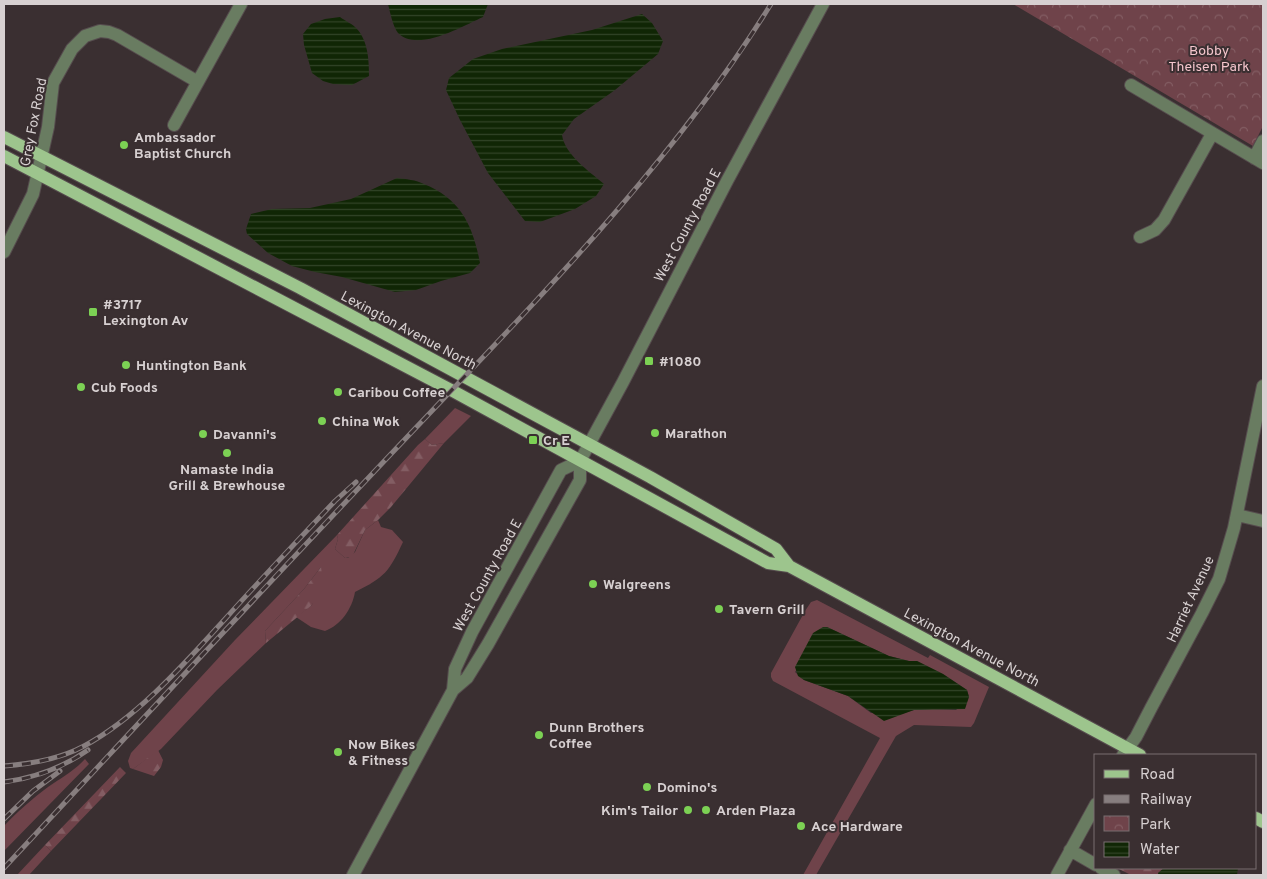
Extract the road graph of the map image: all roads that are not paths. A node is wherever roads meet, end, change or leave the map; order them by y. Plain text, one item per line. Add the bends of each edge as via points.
1 (241, 4) edge
2 (823, 4) edge
3 (198, 82) junction
4 (1131, 85) dead end
5 (174, 125) dead end
6 (1212, 134) junction
7 (4, 137) edge
8 (1263, 142) edge
9 (4, 156) edge
10 (42, 157) junction
11 (1259, 161) edge
12 (38, 175) junction
13 (1140, 237) dead end
14 (4, 252) edge
15 (1263, 386) edge
16 (589, 444) junction
17 (580, 461) junction
18 (1237, 515) junction
19 (1263, 521) edge
20 (789, 566) junction
21 (452, 690) junction
22 (1125, 752) edge
23 (1094, 808) edge
24 (1070, 850) junction
25 (1094, 864) edge
26 (1103, 869) edge
27 (353, 875) edge
28 (1057, 875) edge
29 (1114, 875) edge

1 - 3 street
2 - 16 street, West County Road E
3 - 5 street
3 - 10 street, Grey Fox Road via 117,35 100,31 85,36 72,49 53,82
4 - 6 street
6 - 11 street
6 - 13 street via 1164,220 1155,230
7 - 10 main road, Lexington Avenue North
8 - 11 street
9 - 12 main road, Lexington Avenue North
10 - 12 street, Grey Fox Road
10 - 16 main road, Lexington Avenue North via 300,288
12 - 14 street, Grey Fox Road via 27,208
12 - 17 main road, Lexington Avenue North via 451,390
15 - 18 street, Harriet Avenue
16 - 17 street, West County Road E
16 - 20 main road, Lexington Avenue North via 776,549
17 - 20 main road, Lexington Avenue North via 768,563
17 - 21 street, West County Road E via 580,480 488,644 467,678
17 - 21 street, West County Road E via 562,470 557,478 468,640 455,669
18 - 19 street
18 - 22 street, Harriet Avenue via 1227,555 1208,602
20 - 22 main road, Lexington Avenue North
21 - 27 street, West County Road E
23 - 24 street
24 - 25 street
24 - 28 street
26 - 29 street

